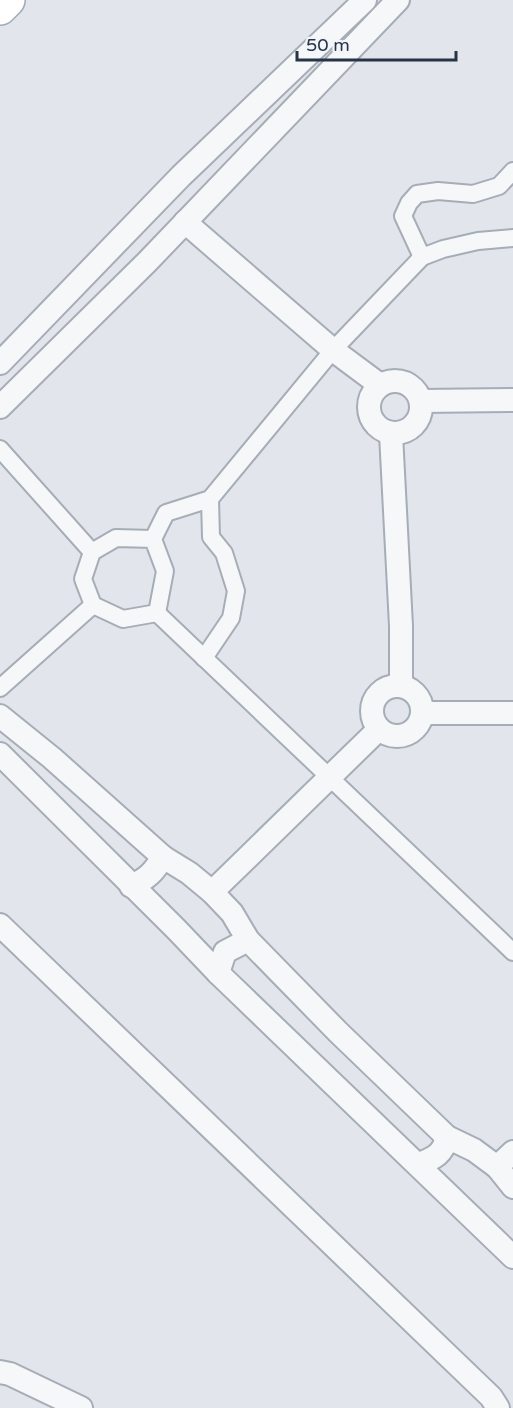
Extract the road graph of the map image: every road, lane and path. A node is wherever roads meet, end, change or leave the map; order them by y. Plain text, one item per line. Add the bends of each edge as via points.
1 (8, 0) edge
2 (365, 0) edge
3 (398, 0) edge
4 (0, 8) edge
5 (513, 171) edge
6 (181, 176) junction
7 (206, 199) junction
8 (185, 222) junction
9 (513, 238) edge
10 (121, 240) junction
11 (422, 257) junction
12 (147, 262) junction
13 (333, 350) junction
14 (0, 363) edge
15 (380, 385) junction
16 (513, 400) edge
17 (421, 401) junction
18 (0, 407) edge
19 (391, 434) junction
20 (0, 449) edge
21 (210, 499) junction
22 (153, 539) junction
23 (92, 552) junction
24 (93, 605) junction
25 (157, 613) junction
26 (204, 658) junction
27 (401, 685) junction
28 (0, 688) edge
29 (423, 713) junction
30 (513, 713) edge
31 (0, 716) edge
32 (379, 729) junction
33 (0, 754) edge
34 (328, 778) junction
35 (163, 857) junction
36 (131, 885) junction
37 (212, 892) junction
38 (0, 925) edge
39 (248, 940) junction
40 (513, 952) edge
41 (218, 973) junction
42 (447, 1137) junction
43 (505, 1159) edge
44 (419, 1164) junction
45 (513, 1186) edge
46 (511, 1247) edge
47 (0, 1372) edge
48 (81, 1408) edge
49 (498, 1408) edge

1 - 4 main road
2 - 6 street
3 - 7 street
5 - 11 street via 499,186 473,195 438,191 417,194 404,216
6 - 7 street via 191,193
6 - 10 street
7 - 8 street
8 - 12 street
8 - 13 street
9 - 11 street via 478,241
10 - 12 street via 140,246
10 - 14 street
11 - 13 street
12 - 18 street
13 - 15 street
13 - 21 street
15 - 17 street via 393,380 405,382
15 - 19 street via 372,394 371,419
16 - 17 street
17 - 19 street via 421,414 415,425
19 - 27 street
20 - 23 street
21 - 22 street via 166,513
21 - 26 street via 211,537 224,554 236,591 231,618
22 - 23 street via 116,538
22 - 25 street via 165,572
23 - 24 street via 82,579
24 - 25 street via 123,619
24 - 28 street
25 - 26 street
26 - 34 street
27 - 29 street via 413,690
27 - 32 street via 386,688 375,699 372,715
29 - 30 street
29 - 32 street via 417,727 406,735 392,736
31 - 35 street
32 - 34 street
33 - 36 street
34 - 37 street
34 - 40 street
35 - 36 street via 151,875
35 - 37 street
36 - 41 street
37 - 39 street via 232,913
38 - 49 street via 483,1389
39 - 41 street via 225,952
39 - 42 street
41 - 44 street
42 - 43 street
42 - 44 street via 441,1153
43 - 45 street
44 - 46 street
47 - 48 street

